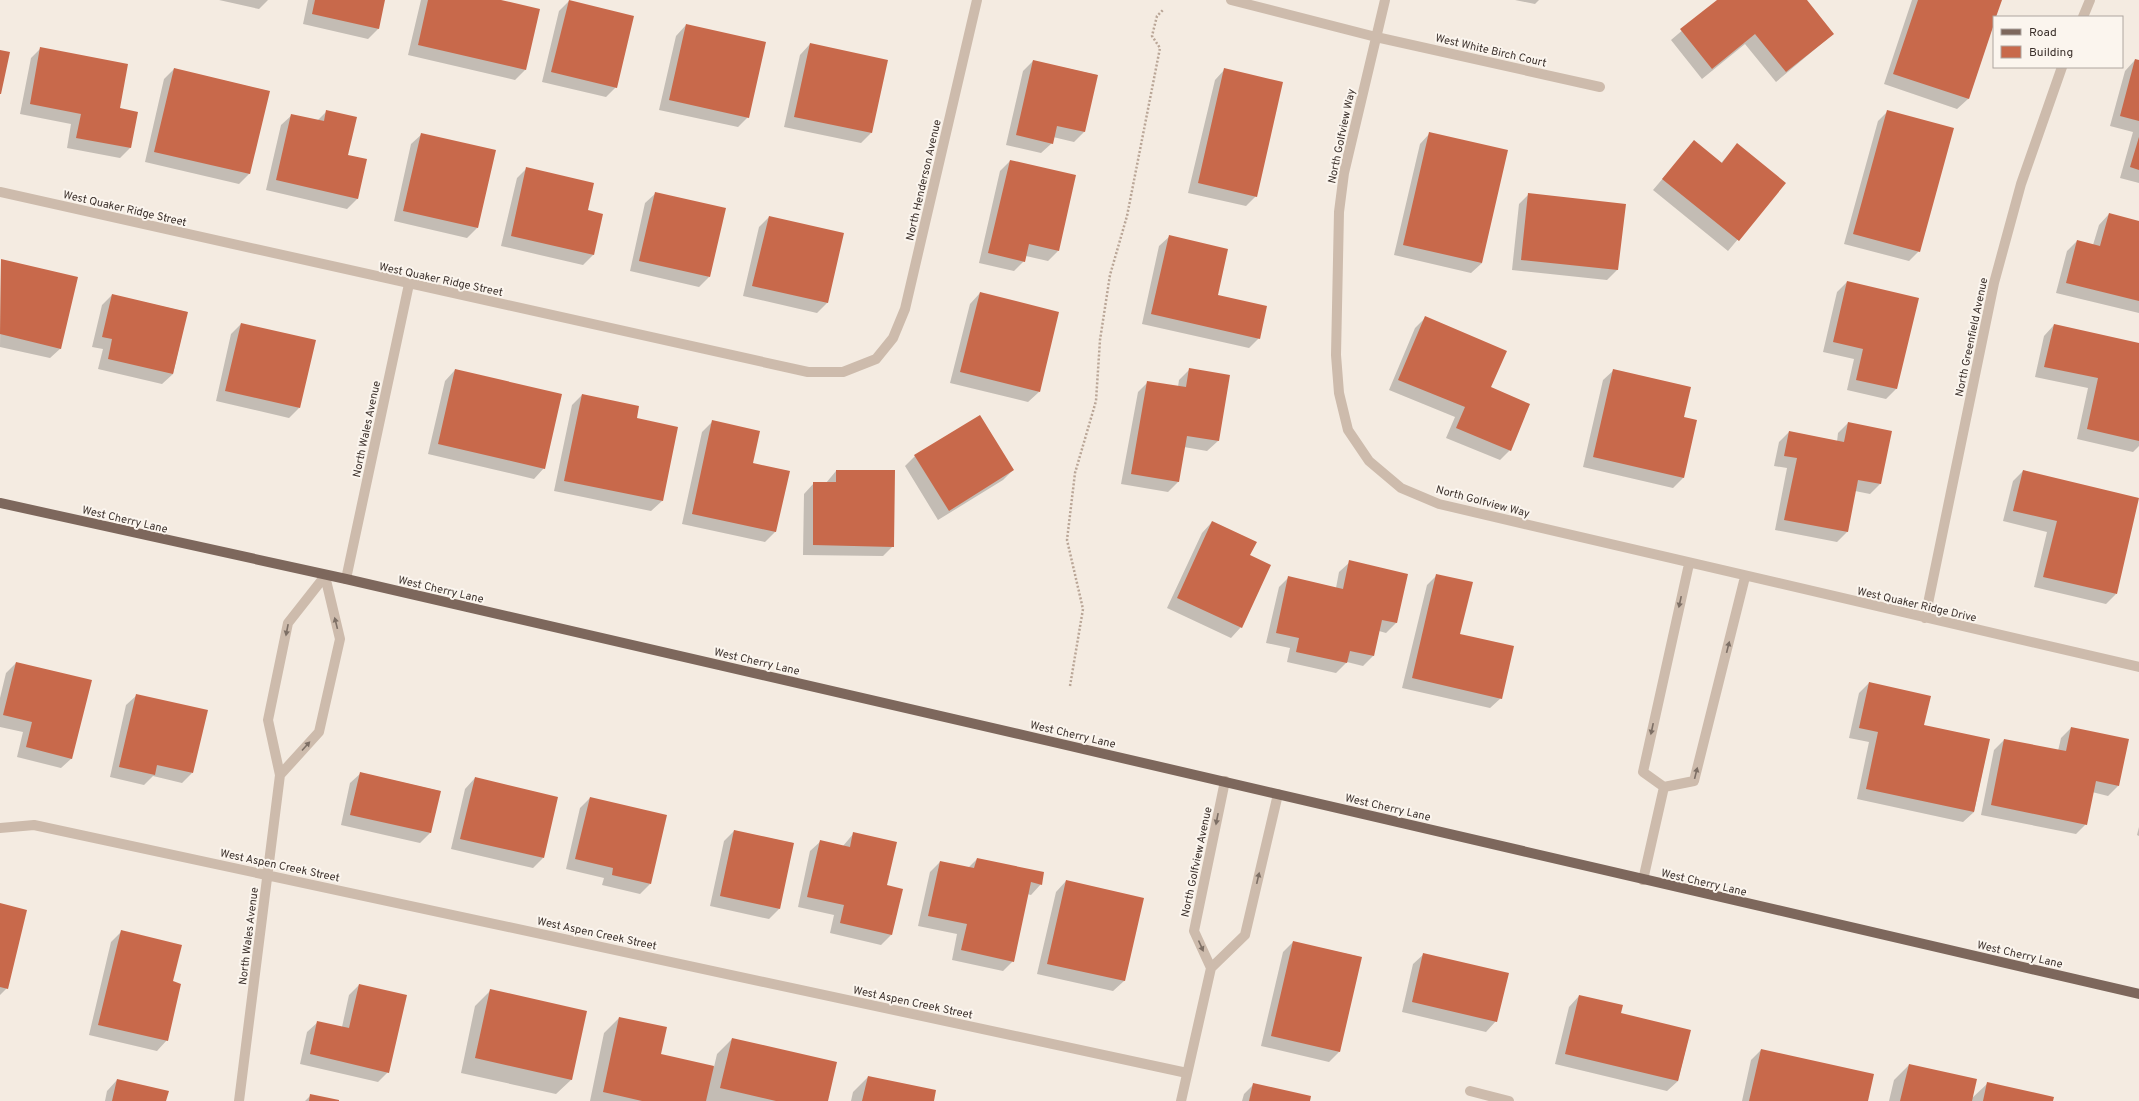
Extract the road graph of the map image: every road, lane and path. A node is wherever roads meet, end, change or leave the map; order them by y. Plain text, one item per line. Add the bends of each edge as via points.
1 (977, 0) edge
2 (1231, 0) edge
3 (1385, 0) edge
4 (2090, 0) edge
5 (1163, 10) dead end
6 (2083, 16) edge
7 (1376, 37) junction
8 (2062, 68) edge
9 (1600, 87) dead end
10 (0, 192) edge
11 (409, 284) junction
12 (876, 359) joint
13 (0, 503) edge
14 (1689, 564) junction
15 (325, 576) junction
16 (1745, 577) junction
17 (346, 579) junction
18 (1925, 618) junction
19 (2139, 667) edge
20 (1070, 686) dead end
21 (280, 775) junction
22 (1225, 781) junction
23 (1664, 787) junction
24 (1278, 794) junction
25 (0, 828) edge
26 (268, 874) junction
27 (1643, 880) junction
28 (1211, 968) junction
29 (2139, 994) edge
30 (1187, 1073) junction
31 (1470, 1091) dead end
32 (239, 1101) edge
33 (1181, 1101) edge
34 (1509, 1101) edge

1 - 12 street, North Henderson Avenue via 905,309 893,338
2 - 7 street, West White Birch Court
3 - 7 street, North Golfview Way
4 - 6 street
5 - 20 path via 1157,16 1152,36 1160,48 1127,216 1110,275 1100,340 1096,400 1075,473 1067,540 1083,609
7 - 9 street, West White Birch Court
7 - 14 street, North Golfview Way via 1344,173 1339,212 1336,355 1339,393 1348,430 1369,461 1401,488 1439,504
8 - 18 street, North Greenfield Avenue via 2021,184 1994,283
10 - 11 street, West Quaker Ridge Street
11 - 12 street, West Quaker Ridge Street via 808,372 843,372
11 - 17 street, North Wales Avenue
13 - 15 main road, West Cherry Lane
14 - 16 street, West Quaker Ridge Drive
14 -> 23 street via 1643,772
15 - 17 main road, West Cherry Lane
15 -> 21 street, North Wales Avenue via 288,623 268,720
21 -> 15 street via 319,732 340,639
16 - 18 street, West Quaker Ridge Drive
23 -> 16 street via 1694,781
17 - 22 main road, West Cherry Lane
18 - 19 street, West Quaker Ridge Drive
21 - 26 street, North Wales Avenue
22 - 24 main road, West Cherry Lane
22 -> 28 street, North Golfview Avenue via 1194,931
23 - 27 street
24 - 27 main road, West Cherry Lane
28 -> 24 street via 1245,935
25 - 26 street, West Aspen Creek Street via 34,825
26 - 30 street, West Aspen Creek Street
26 - 32 street, North Wales Avenue
27 - 29 main road, West Cherry Lane
28 - 30 street
30 - 33 street
31 - 34 street

